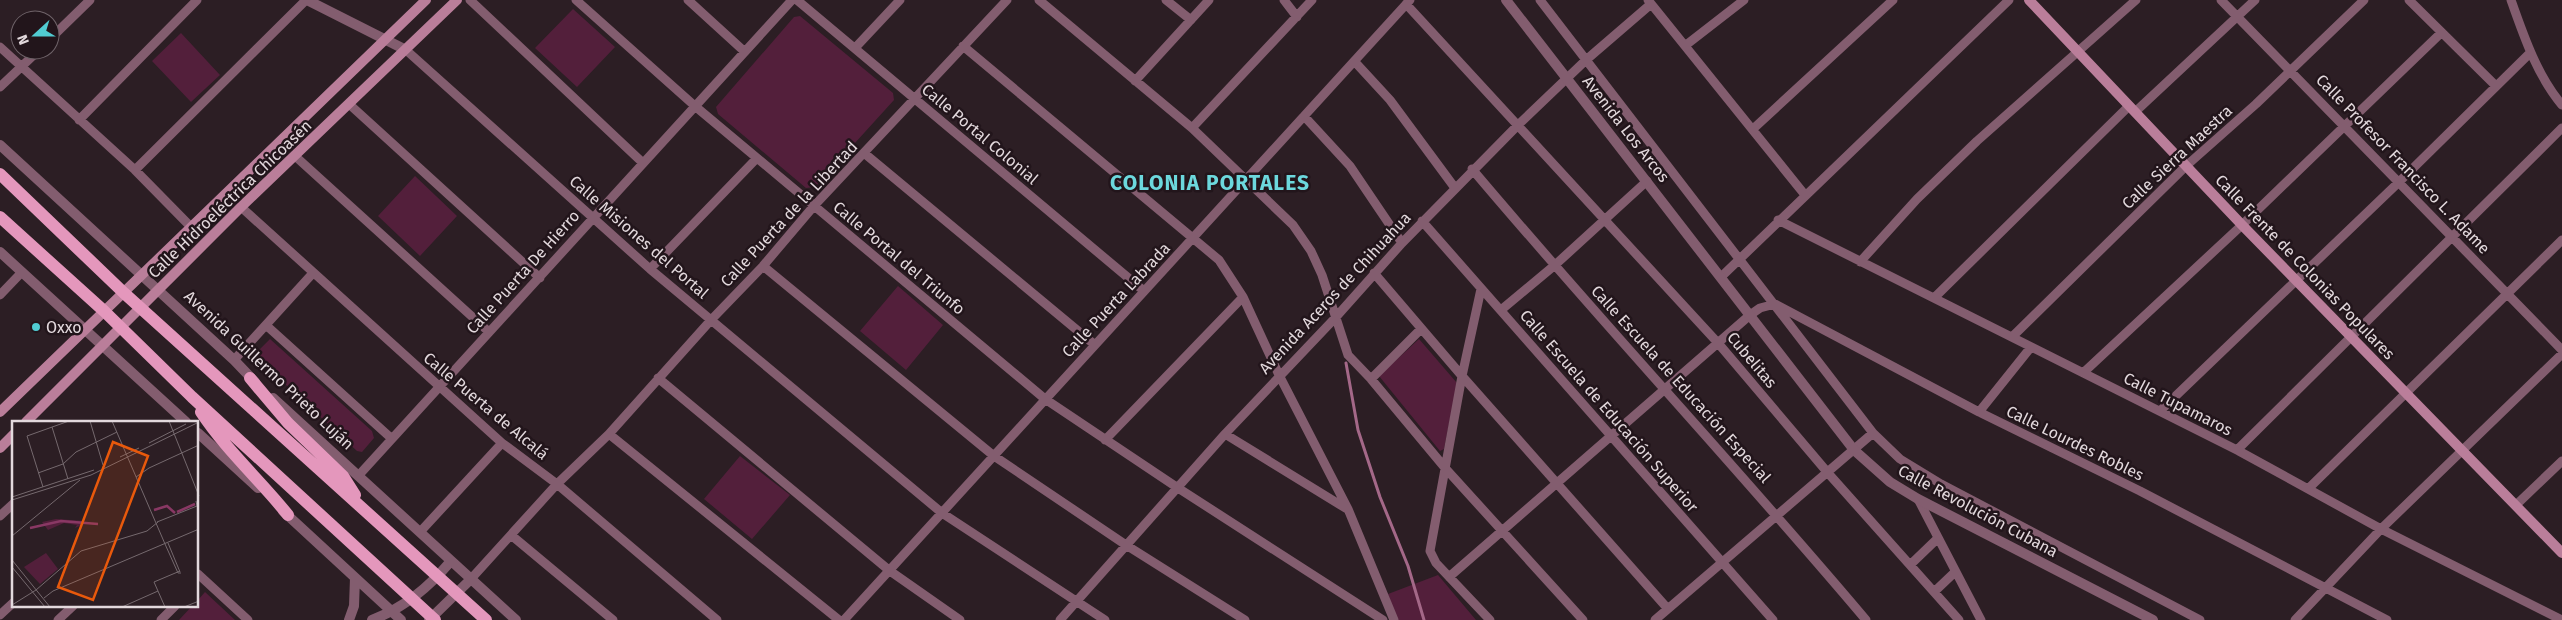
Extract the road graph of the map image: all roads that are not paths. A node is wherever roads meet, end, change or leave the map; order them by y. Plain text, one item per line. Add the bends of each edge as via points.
1 (90, 0) edge
2 (197, 0) edge
3 (306, 0) edge
4 (426, 0) edge
5 (457, 0) edge
6 (470, 0) edge
7 (576, 0) edge
8 (688, 0) edge
9 (792, 0) edge
10 (797, 0) edge
11 (900, 0) edge
12 (1007, 0) edge
13 (1039, 0) edge
14 (1166, 0) edge
15 (1209, 0) edge
16 (1284, 0) edge
17 (1312, 0) edge
18 (1506, 0) edge
19 (1540, 0) edge
20 (1744, 0) edge
21 (1893, 0) edge
22 (2009, 0) edge
23 (2029, 0) edge
24 (2136, 0) edge
25 (2221, 0) edge
26 (2255, 0) edge
27 (2364, 0) edge
28 (2409, 0) edge
29 (2512, 0) edge
30 (1408, 2) edge
31 (1649, 2) edge
32 (2237, 16) junction
33 (1297, 17) junction
34 (1191, 20) junction
35 (60, 29) edge
36 (2441, 33) junction
37 (385, 39) junction
38 (1686, 45) junction
39 (963, 46) junction
40 (0, 47) edge
41 (855, 48) junction
42 (406, 50) junction
43 (745, 52) junction
44 (2077, 52) junction
45 (2530, 53) junction
46 (28, 60) edge
47 (1586, 60) junction
48 (1355, 62) junction
49 (21, 67) junction
50 (2290, 70) junction
51 (1566, 78) junction
52 (1135, 81) junction
53 (2496, 86) junction
54 (0, 87) edge
55 (913, 99) junction
56 (350, 104) junction
57 (2562, 105) edge
58 (696, 107) junction
59 (2132, 109) junction
60 (1304, 116) junction
61 (79, 120) junction
62 (1518, 125) junction
63 (2344, 126) junction
64 (1192, 128) junction
65 (2562, 128) edge
66 (1753, 129) junction
67 (0, 145) edge
68 (864, 153) junction
69 (295, 156) junction
70 (757, 158) junction
71 (643, 164) junction
72 (2186, 166) junction
73 (0, 169) edge
74 (1472, 169) junction
75 (135, 170) junction
76 (0, 174) edge
77 (1247, 179) junction
78 (1647, 181) junction
79 (10, 182) junction
80 (2399, 182) junction
81 (1455, 188) junction
82 (1805, 195) junction
83 (241, 207) junction
84 (813, 207) junction
85 (593, 217) junction
86 (0, 218) edge
87 (1778, 220) junction
88 (1422, 221) junction
89 (1604, 221) junction
90 (2242, 225) junction
91 (191, 227) junction
92 (1195, 238) junction
93 (2453, 238) junction
94 (2562, 240) edge
95 (1402, 243) junction
96 (0, 252) edge
97 (1739, 259) junction
98 (1860, 262) junction
99 (1555, 265) junction
100 (763, 266) junction
101 (650, 269) junction
102 (22, 272) junction
103 (313, 273) junction
104 (1374, 273) junction
105 (142, 275) junction
106 (1721, 277) junction
107 (540, 278) junction
108 (2297, 281) junction
109 (1481, 288) junction
110 (159, 290) junction
111 (1144, 291) junction
112 (124, 293) junction
113 (2507, 294) junction
114 (0, 295) edge
115 (1243, 297) junction
116 (1934, 298) junction
117 (1775, 304) junction
118 (141, 308) junction
119 (1501, 310) junction
120 (104, 311) junction
121 (1750, 315) junction
122 (1336, 317) junction
123 (711, 320) junction
124 (267, 326) junction
125 (121, 329) junction
126 (1421, 329) junction
127 (85, 330) junction
128 (489, 332) junction
129 (2350, 336) junction
130 (2012, 337) junction
131 (1718, 343) junction
132 (1095, 345) junction
133 (104, 347) junction
134 (2031, 347) junction
135 (2562, 352) edge
136 (234, 360) junction
137 (2083, 373) junction
138 (1279, 375) junction
139 (1462, 376) junction
140 (250, 378) junction
141 (658, 378) junction
142 (1371, 379) junction
143 (439, 387) junction
144 (1665, 390) junction
145 (2406, 394) junction
146 (192, 397) junction
147 (1045, 399) junction
148 (1, 410) edge
149 (2160, 411) junction
150 (1978, 412) junction
151 (27, 421) edge
152 (185, 421) edge
153 (1872, 433) junction
154 (199, 434) edge
155 (609, 434) junction
156 (1225, 434) junction
157 (12, 436) edge
158 (1612, 436) junction
159 (391, 438) junction
160 (1105, 440) junction
161 (502, 443) junction
162 (0, 448) edge
163 (1854, 450) junction
164 (2238, 450) junction
165 (2463, 451) junction
166 (994, 456) junction
167 (2562, 461) edge
168 (1446, 470) junction
169 (1828, 473) junction
170 (359, 475) junction
171 (1558, 483) junction
172 (557, 484) junction
173 (1178, 488) junction
174 (2308, 488) junction
175 (1918, 499) junction
176 (12, 505) edge
177 (2516, 505) junction
178 (1348, 509) junction
179 (365, 510) junction
180 (942, 513) junction
181 (288, 515) junction
182 (0, 516) edge
183 (1778, 516) junction
184 (2381, 529) junction
185 (1503, 530) junction
186 (420, 532) junction
187 (511, 535) junction
188 (1937, 539) junction
189 (1126, 545) junction
190 (2562, 553) edge
191 (451, 561) junction
192 (1723, 562) junction
193 (1910, 565) junction
194 (890, 571) junction
195 (1955, 572) junction
196 (437, 576) junction
197 (1449, 577) junction
198 (355, 578) junction
199 (200, 579) edge
200 (470, 580) junction
201 (2326, 587) junction
202 (1934, 592) junction
203 (457, 594) junction
204 (413, 600) junction
205 (1078, 602) junction
206 (12, 604) edge
207 (71, 608) edge
208 (173, 608) edge
209 (1668, 609) junction
210 (392, 612) junction
211 (0, 615) edge
212 (1770, 616) edge
213 (432, 619) edge
214 (2559, 619) edge
215 (58, 620) edge
216 (161, 620) edge
217 (248, 620) edge
218 (349, 620) edge
219 (372, 620) edge
220 (401, 620) edge
221 (486, 620) edge
222 (516, 620) edge
223 (613, 620) edge
224 (717, 620) edge
225 (839, 620) edge
226 (844, 620) edge
227 (960, 620) edge
228 (1060, 620) edge
229 (1105, 620) edge
230 (1245, 620) edge
231 (1383, 620) edge
232 (1394, 620) edge
233 (1490, 620) edge
234 (1583, 620) edge
235 (1655, 620) edge
236 (1758, 620) edge
237 (1866, 620) edge
238 (1959, 620) edge
239 (1981, 620) edge
240 (2153, 620) edge
241 (2200, 620) edge
242 (2295, 620) edge
243 (2387, 620) edge

1 - 35 street
2 - 61 street
3 - 37 street, Calle Misiones del Portal
3 - 75 street
4 - 37 main road, Calle Hidroeléctrica Chicoasén
5 - 42 main road, Calle Hidroeléctrica Chicoasén
6 - 71 street
7 - 58 street, Calle Portal del Triunfo
8 - 43 street
9 - 43 street, Calle Puerta De Hierro
10 - 41 street, Calle Portal Colonial
11 - 41 street
12 - 39 street, Calle Puerta de la Libertad
13 - 52 street
14 - 34 street
15 - 34 street
16 - 33 street
17 - 33 street
18 - 51 street, Avenida Los Arcos
19 - 47 street
20 - 38 street
21 - 66 street
22 - 82 street
23 - 44 main road, Calle Frente de Colonias Populares
24 - 44 street
25 - 32 street, Calle Profesor Francisco L. Adame
26 - 32 street
27 - 50 street, Calle Sierra Maestra
28 - 36 street
29 - 45 street
30 - 48 street, Calle Puerta Labrada
30 - 62 street, Cubelitas
31 - 38 street
31 - 47 street, Avenida Aceros de Chihuahua
32 - 50 street, Calle Profesor Francisco L. Adame
32 - 59 street
33 - 64 street
34 - 52 street
36 - 53 street
36 - 63 street
37 - 42 street, Calle Misiones del Portal
37 - 91 main road, Calle Hidroeléctrica Chicoasén
38 - 66 street
39 - 55 street, Calle Puerta de la Libertad
39 - 92 street
40 - 49 street
41 - 55 street, Calle Portal Colonial
42 - 56 main road, Calle Hidroeléctrica Chicoasén
42 - 85 street, Calle Misiones del Portal
43 - 58 street, Calle Puerta De Hierro
44 - 59 main road, Calle Frente de Colonias Populares
44 - 98 street via 1976,141
45 - 53 street
45 - 57 street
46 - 49 street
47 - 51 street, Avenida Aceros de Chihuahua
47 - 97 street
48 - 60 street, Calle Puerta Labrada
48 - 81 street via 1390,100
49 - 54 street
49 - 61 street
50 - 63 street, Calle Profesor Francisco L. Adame
50 - 72 street, Calle Sierra Maestra
51 - 62 street, Avenida Aceros de Chihuahua
51 - 78 street, Avenida Los Arcos
52 - 64 street
53 - 80 street
55 - 68 street, Calle Puerta de la Libertad
55 - 111 street, Calle Portal Colonial
56 - 69 main road, Calle Hidroeléctrica Chicoasén
56 - 107 street
58 - 70 street, Calle Portal del Triunfo
58 - 71 street, Calle Puerta De Hierro
59 - 72 main road, Calle Frente de Colonias Populares
59 - 116 street
60 - 77 street, Calle Puerta Labrada
60 - 95 street via 1350,166
61 - 75 street
62 - 74 street, Avenida Aceros de Chihuahua
62 - 89 street, Cubelitas
63 - 80 street, Calle Profesor Francisco L. Adame
63 - 90 street
64 - 77 street
65 - 93 street
66 - 82 street
67 - 105 street, Avenida Guillermo Prieto Luján
68 - 84 street, Calle Puerta de la Libertad
68 - 132 street
69 - 83 main road, Calle Hidroeléctrica Chicoasén
69 - 128 street
70 - 84 street, Calle Portal del Triunfo
70 - 101 street
71 - 85 street, Calle Puerta De Hierro
72 - 90 main road, Calle Frente de Colonias Populares
72 - 130 street, Calle Sierra Maestra
73 - 79 main road
74 - 81 street, Avenida Aceros de Chihuahua
74 - 99 street, Calle Escuela de Educación Especial
75 - 91 street
76 - 79 main road
77 - 92 street, Calle Puerta Labrada
77 - 122 street via 1294,225 1311,251
78 - 89 street
78 - 106 street, Avenida Los Arcos
79 - 112 main road
80 - 93 street, Calle Profesor Francisco L. Adame
80 - 108 street
81 - 88 street, Avenida Aceros de Chihuahua
82 - 87 street
83 - 103 street, Calle Puerta de Alcalá
83 - 110 main road, Calle Hidroeléctrica Chicoasén
84 - 100 street, Calle Puerta de la Libertad
84 - 147 street, Calle Portal del Triunfo
85 - 101 street, Calle Misiones del Portal
85 - 107 street, Calle Puerta De Hierro
86 - 120 main road
87 - 97 street
87 - 98 street, Calle Tupamaros
88 - 95 street, Avenida Aceros de Chihuahua
88 - 109 street, Calle Escuela de Educación Superior
89 - 99 street
89 - 131 street, Cubelitas
90 - 108 main road, Calle Frente de Colonias Populares
90 - 137 street
91 - 105 main road, Calle Hidroeléctrica Chicoasén
92 - 111 street, Calle Puerta Labrada
92 - 115 street via 1219,260
93 - 113 street, Calle Profesor Francisco L. Adame
93 - 129 street
94 - 113 street
95 - 104 street, Avenida Aceros de Chihuahua
96 - 102 street
97 - 106 street
97 - 117 street
98 - 116 street, Calle Tupamaros
99 - 119 street
99 - 144 street, Calle Escuela de Educación Especial
100 - 123 street, Calle Puerta de la Libertad
100 - 166 street
101 - 123 street, Calle Misiones del Portal
102 - 114 street
102 - 127 street
103 - 124 street
103 - 143 street, Calle Puerta de Alcalá
104 - 122 street, Avenida Aceros de Chihuahua
104 - 126 street
105 - 110 street, Avenida Guillermo Prieto Luján
105 - 112 main road, Calle Hidroeléctrica Chicoasén
106 - 121 street, Calle Revolución Cubana
107 - 128 street, Calle Puerta De Hierro
108 - 129 main road, Calle Frente de Colonias Populares
108 - 149 street
109 - 119 street, Calle Escuela de Educación Superior
109 - 139 street
110 - 118 main road, Calle Hidroeléctrica Chicoasén
110 - 136 street, Avenida Guillermo Prieto Luján
111 - 132 street, Calle Puerta Labrada
112 - 118 main road
112 - 120 main road, Calle Hidroeléctrica Chicoasén
113 - 135 street, Calle Profesor Francisco L. Adame
113 - 145 street
115 - 138 street
115 - 160 street
116 - 130 street, Calle Tupamaros
117 - 121 street
117 - 150 street, Calle Lourdes Robles
117 - 153 street
118 - 125 main road, Calle Hidroeléctrica Chicoasén
118 - 179 main road
119 - 158 street, Calle Escuela de Educación Superior
120 - 125 main road
120 - 127 main road, Calle Hidroeléctrica Chicoasén
121 - 131 street
121 - 163 street, Calle Revolución Cubana
122 - 138 street, Avenida Aceros de Chihuahua
122 - 142 street via 1348,355
123 - 141 street, Calle Puerta de la Libertad
123 - 180 street, Calle Misiones del Portal
124 - 136 street
124 - 159 street
125 - 133 main road, Calle Hidroeléctrica Chicoasén
125 - 146 main road
126 - 139 street
126 - 142 street
127 - 133 street
127 - 148 main road, Calle Hidroeléctrica Chicoasén
128 - 143 street, Calle Puerta De Hierro
129 - 145 main road, Calle Frente de Colonias Populares
129 - 164 street
130 - 134 street, Calle Tupamaros
131 - 144 street
131 - 169 street, Cubelitas
132 - 147 street, Calle Puerta Labrada
133 - 151 main road, Calle Hidroeléctrica Chicoasén
133 - 152 street
134 - 137 street, Calle Tupamaros
134 - 150 street
135 - 165 street
136 - 140 street, Avenida Guillermo Prieto Luján
137 - 149 street, Calle Tupamaros
138 - 156 street, Avenida Aceros de Chihuahua
138 - 178 street
139 - 168 street
139 - 171 street
140 - 170 street, Avenida Guillermo Prieto Luján
140 - 179 main road via 288,422 343,476
141 - 155 street, Calle Puerta de la Libertad
141 - 194 street
142 - 168 street
143 - 159 street, Calle Puerta De Hierro
143 - 161 street, Calle Puerta de Alcalá
144 - 158 street
144 - 183 street, Calle Escuela de Educación Especial
145 - 165 main road, Calle Frente de Colonias Populares
145 - 174 street
146 - 181 main road via 222,441 263,483
146 - 204 main road
147 - 160 street, Calle Portal del Triunfo
147 - 166 street, Calle Puerta Labrada
149 - 164 street, Calle Tupamaros
150 - 201 street, Calle Lourdes Robles
153 - 163 street
153 - 241 street via 1900,459 1941,484
154 - 181 street
155 - 172 street, Calle Puerta de la Libertad
155 - 225 street
156 - 173 street, Avenida Aceros de Chihuahua
156 - 178 street
157 - 162 main road
158 - 171 street
158 - 192 street, Calle Escuela de Educación Superior
159 - 170 street, Calle Puerta De Hierro
160 - 173 street, Calle Portal del Triunfo
161 - 172 street, Calle Puerta de Alcalá
161 - 186 street
163 - 169 street
163 - 175 street, Calle Revolución Cubana via 1890,482
164 - 174 street, Calle Tupamaros
165 - 177 main road, Calle Frente de Colonias Populares
165 - 184 street
166 - 180 street, Calle Puerta Labrada
166 - 189 street
167 - 177 street
168 - 185 street
168 - 197 street via 1430,551
169 - 183 street
169 - 193 street, Cubelitas
170 - 186 street, Avenida Guillermo Prieto Luján
171 - 185 street
171 - 209 street
172 - 187 street, Calle Puerta de la Libertad
172 - 224 street, Calle Puerta de Alcalá
173 - 189 street, Avenida Aceros de Chihuahua
173 - 231 street, Calle Portal del Triunfo
174 - 184 street, Calle Tupamaros
175 - 188 street
175 - 240 street, Calle Revolución Cubana
176 - 182 street
177 - 190 main road, Calle Frente de Colonias Populares
178 - 232 street
179 - 196 main road
180 - 194 street, Calle Puerta Labrada
180 - 205 street, Calle Misiones del Portal
181 - 198 street
183 - 192 street
183 - 237 street, Calle Escuela de Educación Especial
184 - 201 street
184 - 214 street, Calle Tupamaros
185 - 197 street
185 - 234 street
186 - 191 street, Avenida Guillermo Prieto Luján
187 - 200 street, Calle Puerta de la Libertad
187 - 223 street
188 - 193 street
188 - 195 street
189 - 205 street, Avenida Aceros de Chihuahua
189 - 230 street
191 - 196 street
191 - 200 street, Avenida Guillermo Prieto Luján
192 - 209 street
192 - 212 street, Calle Escuela de Educación Superior
193 - 202 street, Cubelitas
194 - 226 street, Calle Puerta Labrada
194 - 227 street
195 - 202 street
195 - 239 street
196 - 203 main road
196 - 204 street
197 - 233 street
198 - 210 street
198 - 218 street via 354,606
199 - 217 street
200 - 203 street
200 - 222 street, Avenida Guillermo Prieto Luján
201 - 242 street
201 - 243 street, Calle Lourdes Robles
202 - 238 street, Cubelitas
203 - 213 street
203 - 221 main road
204 - 210 street
204 - 213 main road
205 - 228 street, Avenida Aceros de Chihuahua
205 - 229 street, Calle Misiones del Portal
206 - 211 street
207 - 215 street
208 - 216 street
209 - 235 street
210 - 219 street
210 - 220 street
212 - 236 street

